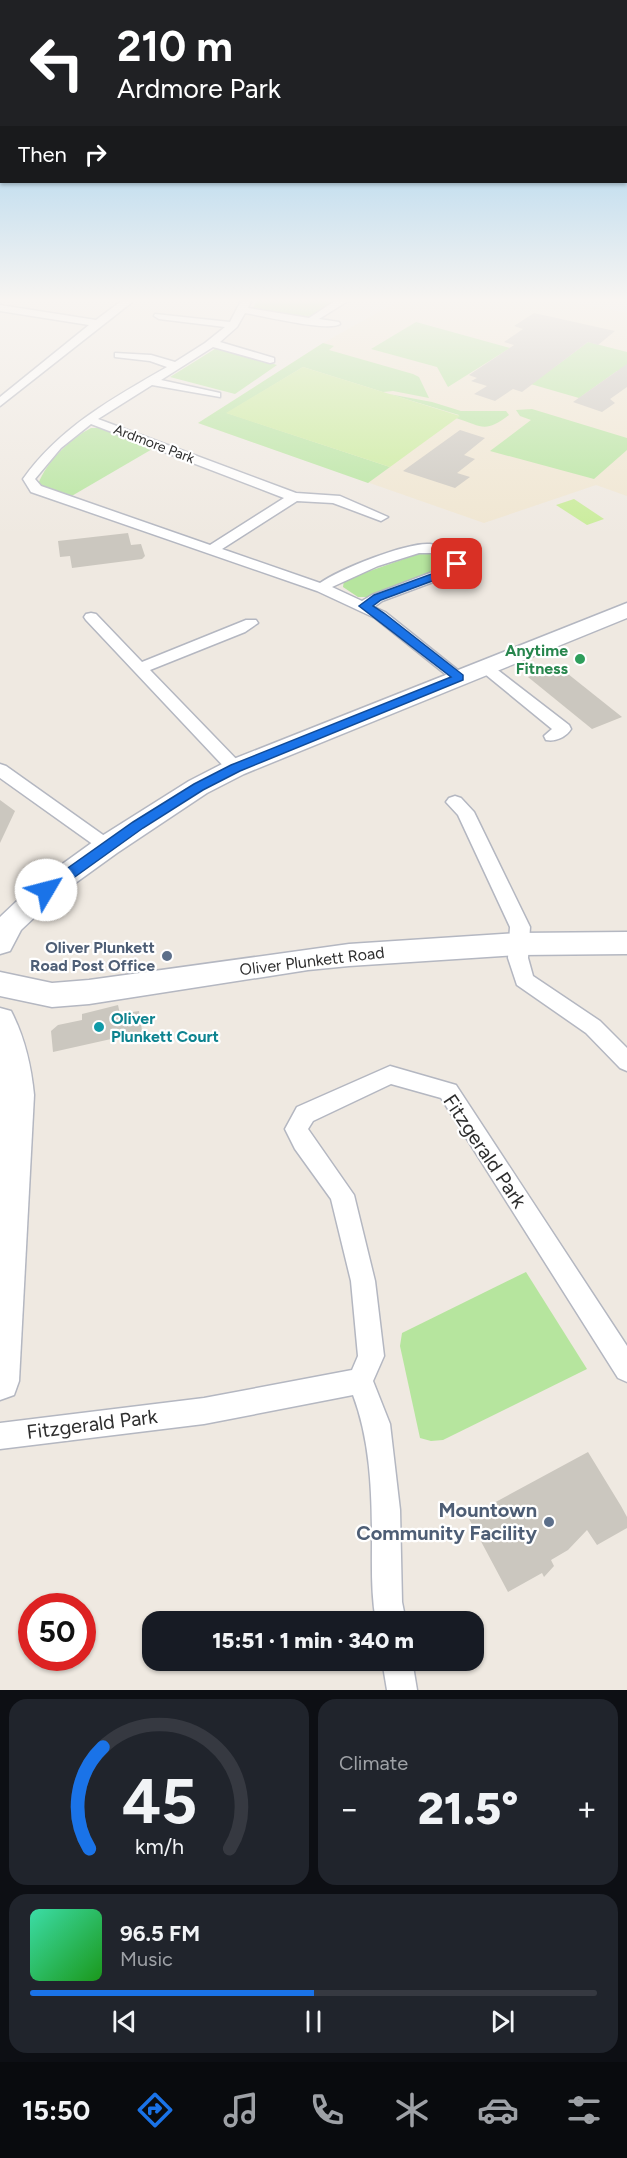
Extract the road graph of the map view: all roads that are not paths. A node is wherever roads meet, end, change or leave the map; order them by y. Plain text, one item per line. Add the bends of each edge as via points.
1 (24, 378) edge
2 (156, 378) edge
3 (151, 381) junction
4 (6, 391) edge
5 (216, 395) dead end
6 (0, 403) edge
7 (88, 419) junction
8 (294, 496) junction
9 (381, 517) dead end
10 (213, 549) junction
11 (322, 588) junction
12 (365, 606) junction
13 (627, 610) edge
14 (91, 617) dead end
15 (251, 623) dead end
16 (485, 667) junction
17 (140, 668) junction
18 (459, 678) junction
19 (552, 736) dead end
20 (235, 768) junction
21 (0, 770) edge
22 (455, 802) dead end
23 (107, 846) junction
24 (0, 943) edge
25 (519, 944) junction
26 (627, 944) edge
27 (0, 984) edge
28 (0, 1020) edge
29 (627, 1062) edge
30 (627, 1369) edge
31 (0, 1381) edge
32 (360, 1381) junction
33 (0, 1436) edge
34 (389, 1611) edge
35 (399, 1671) edge
36 (402, 1690) edge

1 - 4 street
2 - 3 street
3 - 5 street
3 - 7 street
4 - 6 street
7 - 8 street, Ardmore Park
7 - 10 street via 36,467 29,478 36,489
8 - 9 street, Ardmore Park via 335,499
8 - 10 street
10 - 11 street
11 - 12 street
11 - 12 street via 339,577 417,549 436,549 458,566
12 - 18 street
13 - 16 main road
14 - 17 street
15 - 17 street
16 - 18 main road
16 - 19 street via 564,729
17 - 20 street
18 - 20 main road
20 - 23 main road via 198,787
21 - 23 street
22 - 25 street via 465,812 520,927
23 - 24 main road via 33,900 11,923
25 - 26 main road, Oliver Plunkett Road
25 - 27 main road, Oliver Plunkett Road via 308,958 80,993 43,994
25 - 29 street via 524,980 593,1027
28 - 31 main road via 15,1062 18,1095
30 - 32 street, Fitzgerald Park via 448,1091 390,1075 305,1114 296,1129 342,1195 363,1281 371,1356
32 - 33 street, Fitzgerald Park via 204,1411
32 - 34 street via 376,1424 386,1510
35 - 36 street

